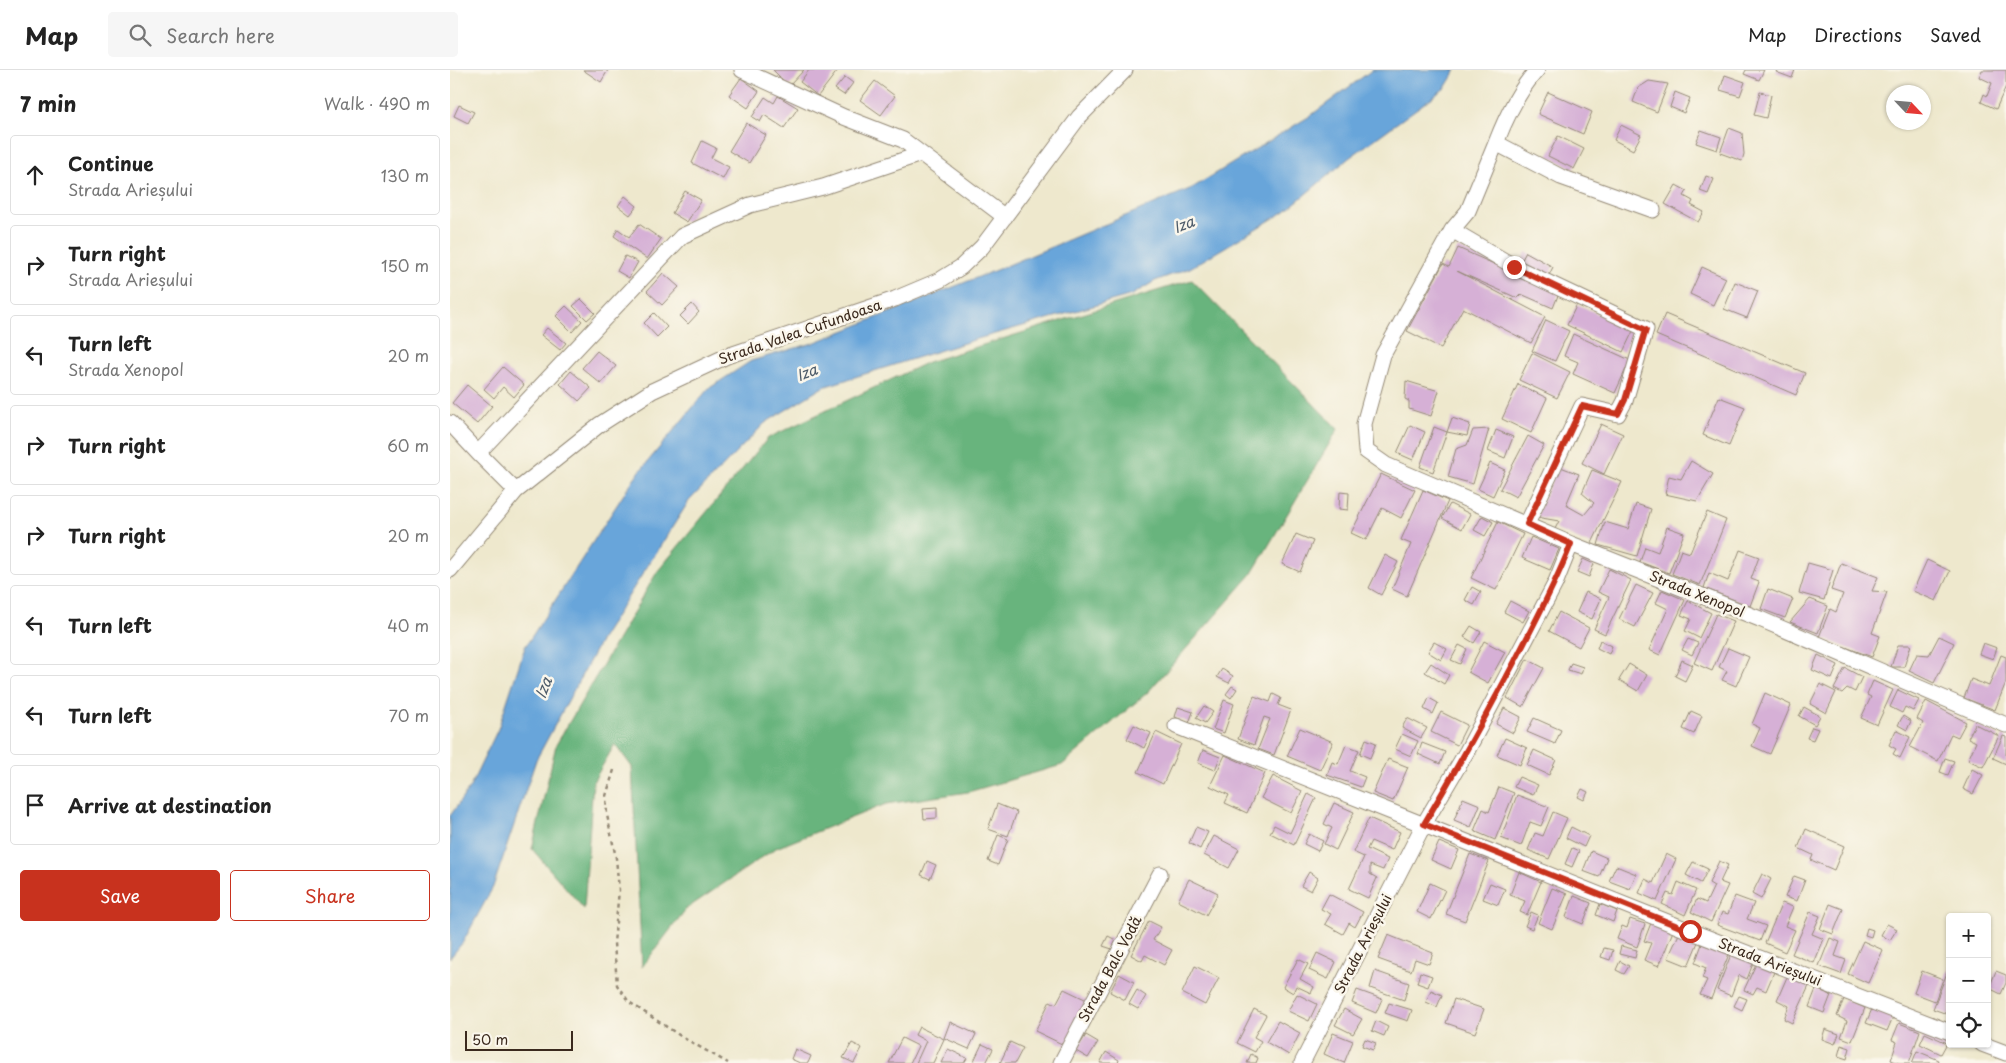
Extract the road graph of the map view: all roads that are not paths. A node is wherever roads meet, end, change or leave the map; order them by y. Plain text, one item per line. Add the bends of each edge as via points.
1 (742, 70) edge
2 (1126, 70) edge
3 (1537, 70) edge
4 (1496, 143) junction
5 (921, 154) junction
6 (1653, 210) dead end
7 (1005, 217) junction
8 (1452, 230) junction
9 (450, 423) edge
10 (478, 453) junction
11 (516, 490) junction
12 (1527, 524) junction
13 (1571, 544) junction
14 (450, 570) edge
15 (2006, 725) edge
16 (1176, 726) dead end
17 (1424, 824) junction
18 (1160, 874) dead end
19 (1946, 1030) edge
20 (1991, 1047) edge
21 (2006, 1053) edge
22 (1061, 1063) edge
23 (1302, 1063) edge

1 - 5 street via 903,140
2 - 7 street, Strada Valea Cufundoasa via 1080,117
3 - 4 street via 1507,116
4 - 6 street via 1561,176
4 - 8 street via 1468,212
5 - 7 street
5 - 10 street via 823,187 750,205 682,236
7 - 11 street, Strada Valea Cufundoasa via 982,247 961,267 940,280 895,299 727,356 652,391 599,425
8 - 12 street, Strada Xenopol via 1383,355 1364,424 1366,451 1386,465
8 - 12 street via 1514,267 1646,330 1618,414 1582,406
9 - 10 street
10 - 11 street
11 - 14 street, Strada Valea Cufundoasa
12 - 13 street, Strada Xenopol
13 - 15 street, Strada Xenopol via 1760,619
13 - 17 street, Strada Arieșului via 1555,584 1517,658 1468,751
16 - 17 street, Strada Arieșului
17 - 19 street, Strada Arieșului
17 - 23 street, Strada Arieșului
18 - 22 street, Strada Balc Vodă
20 - 21 street

